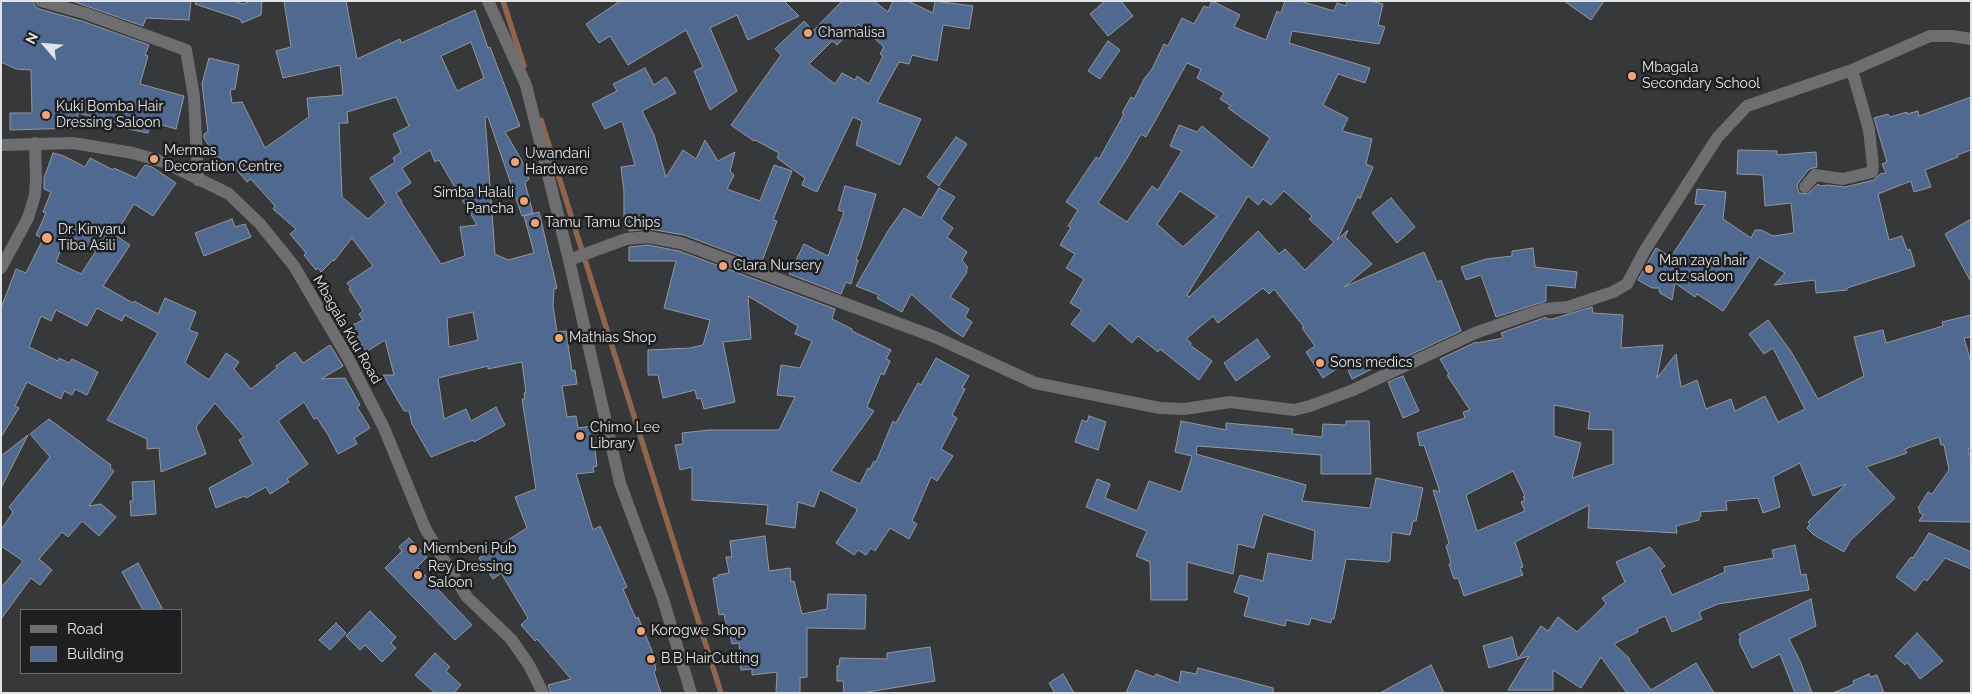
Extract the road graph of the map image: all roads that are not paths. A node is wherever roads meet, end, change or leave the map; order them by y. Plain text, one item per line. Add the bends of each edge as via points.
1 (41, 1) edge
2 (488, 1) edge
3 (1971, 39) edge
4 (1852, 70) junction
5 (34, 144) junction
6 (1, 145) edge
7 (198, 180) junction
8 (1805, 187) dead end
9 (569, 260) junction
10 (1, 268) edge
11 (543, 693) edge
12 (691, 693) edge

1 - 7 street via 186,50 194,97
2 - 9 street via 526,86
3 - 4 street via 1930,36
4 - 8 street via 1869,130 1872,172 1843,179 1816,175
4 - 9 street via 1747,106 1717,138 1626,284 1614,292 1568,307 1544,309 1475,333 1353,390 1294,410 1230,402 1185,409 1160,408 1034,383 935,337 681,243 648,237 626,239
5 - 6 street, Mbagala Kuu Road
5 - 7 street, Mbagala Kuu Road via 73,143 133,153 164,162
5 - 10 street via 35,195 28,218
7 - 11 street, Mbagala Kuu Road via 229,194 260,224 294,266 348,358 384,428 425,528 467,597 511,639
9 - 12 street via 620,483 662,599

